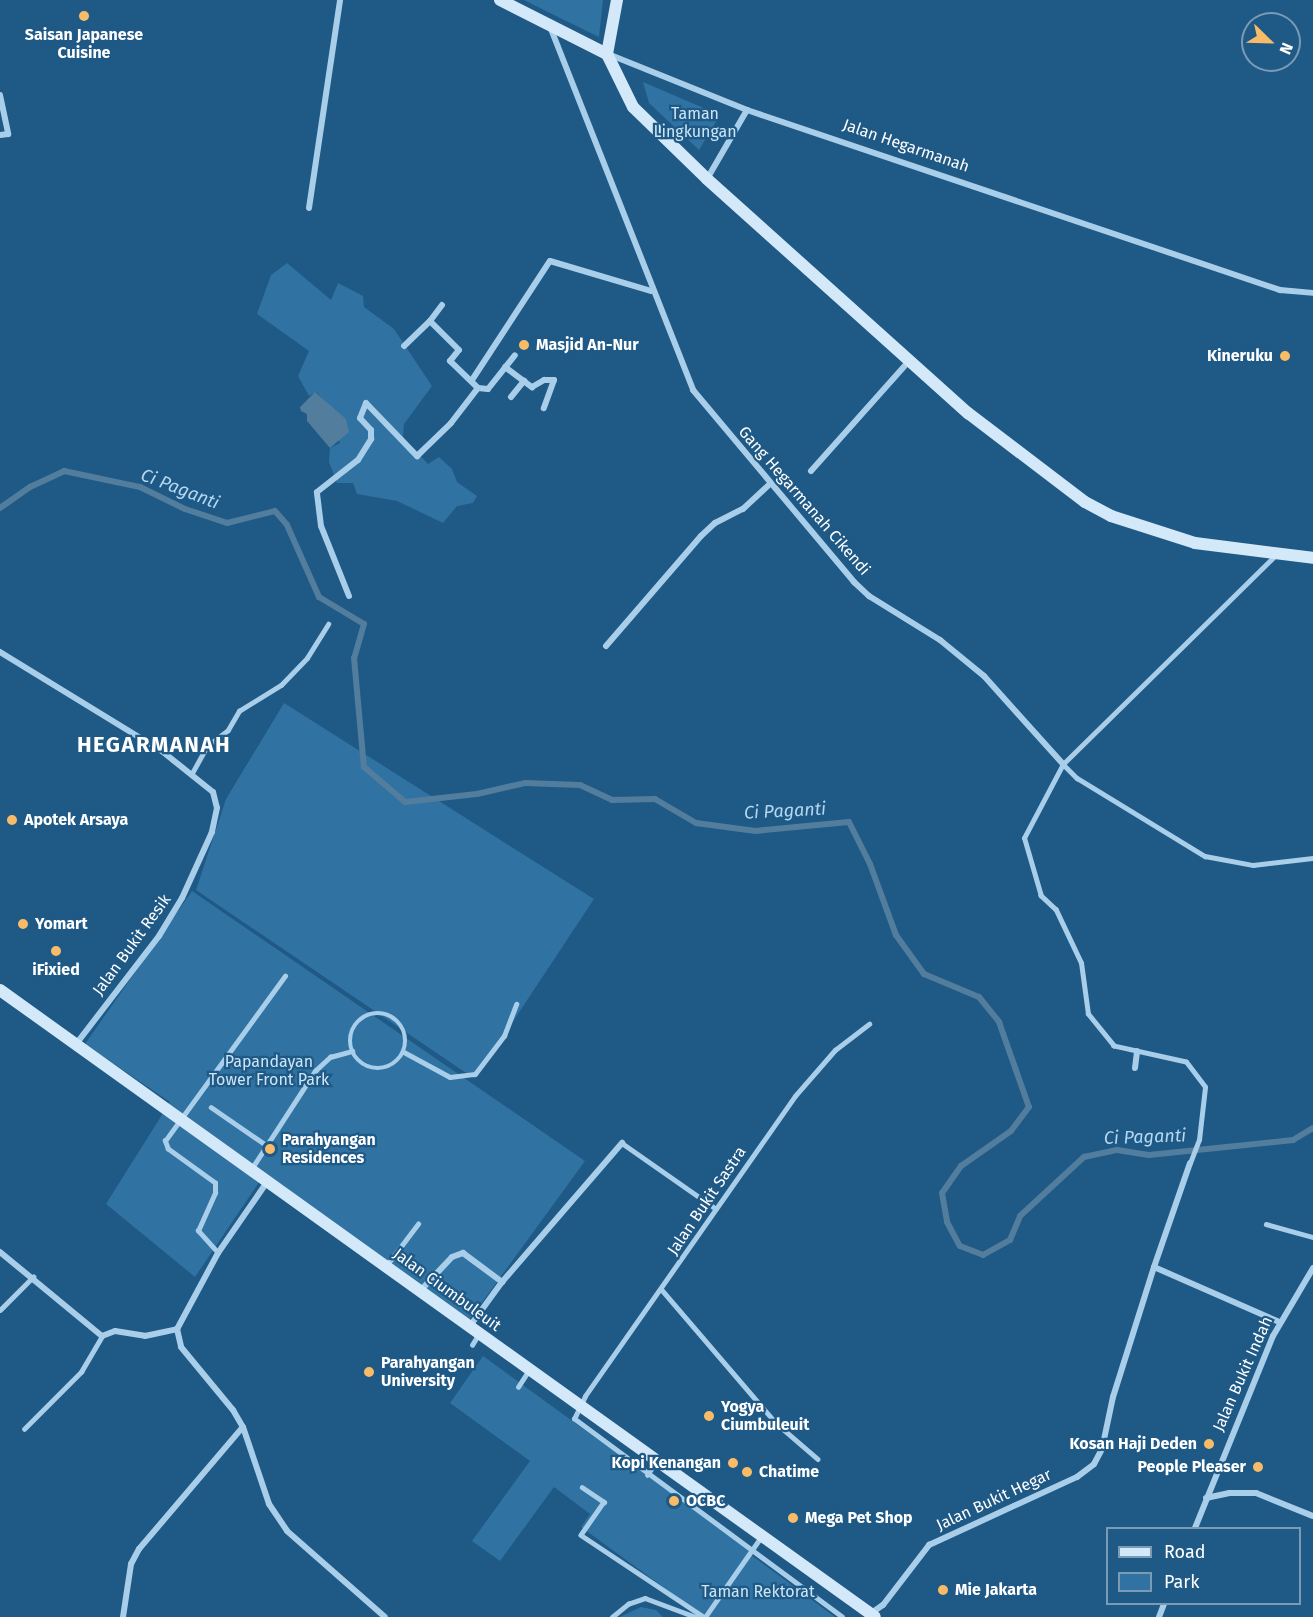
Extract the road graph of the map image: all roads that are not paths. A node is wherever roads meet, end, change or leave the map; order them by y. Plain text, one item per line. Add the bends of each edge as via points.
1 (340, 0) edge
2 (500, 0) edge
3 (616, 0) edge
4 (552, 29) junction
5 (608, 54) junction
6 (0, 95) edge
7 (747, 110) junction
8 (0, 135) edge
9 (706, 179) junction
10 (309, 207) dead end
11 (651, 291) junction
12 (1313, 293) edge
13 (442, 306) dead end
14 (430, 321) junction
15 (404, 346) dead end
16 (515, 355) dead end
17 (910, 360) junction
18 (506, 367) junction
19 (472, 380) junction
20 (524, 381) junction
21 (478, 388) junction
22 (511, 397) dead end
23 (544, 408) dead end
24 (811, 471) dead end
25 (770, 485) junction
26 (1276, 555) junction
27 (1313, 558) edge
28 (349, 596) dead end
29 (328, 624) dead end
30 (606, 646) dead end
31 (0, 652) edge
32 (1063, 764) junction
33 (191, 775) junction
34 (1313, 858) edge
35 (285, 976) dead end
36 (0, 990) edge
37 (516, 1004) dead end
38 (869, 1024) dead end
39 (75, 1044) junction
40 (352, 1051) junction
41 (1137, 1051) junction
42 (404, 1052) junction
43 (1135, 1068) dead end
44 (211, 1107) dead end
45 (180, 1118) junction
46 (622, 1143) joint
47 (266, 1145) junction
48 (1190, 1162) joint
49 (250, 1170) junction
50 (267, 1182) junction
51 (715, 1208) junction
52 (418, 1224) dead end
53 (1266, 1224) dead end
54 (1313, 1237) edge
55 (0, 1252) edge
56 (218, 1253) junction
57 (386, 1266) junction
58 (1154, 1267) junction
59 (1313, 1268) edge
60 (33, 1277) junction
61 (502, 1282) junction
62 (421, 1290) junction
63 (662, 1290) junction
64 (0, 1310) edge
65 (1279, 1322) junction
66 (177, 1329) junction
67 (475, 1330) junction
68 (102, 1336) junction
69 (472, 1345) dead end
70 (529, 1370) junction
71 (518, 1387) dead end
72 (579, 1405) junction
73 (243, 1427) junction
74 (24, 1429) dead end
75 (818, 1459) dead end
76 (656, 1462) junction
77 (647, 1475) junction
78 (582, 1487) dead end
79 (1206, 1498) junction
80 (1313, 1516) edge
81 (1195, 1527) edge
82 (761, 1537) junction
83 (751, 1552) junction
84 (871, 1616) edge
85 (123, 1617) edge
86 (385, 1617) edge
87 (612, 1617) edge
88 (696, 1617) edge
89 (705, 1617) edge
90 (842, 1617) edge

1 - 10 street
2 - 4 main road, Jalan Hegarmanah
3 - 5 main road
4 - 5 main road, Jalan Hegarmanah
4 - 11 street, Gang Hegarmanah Cikendi
5 - 7 street, Jalan Hegarmanah
5 - 9 main road via 622,91 633,107
6 - 8 street via 8,134
7 - 9 street
7 - 12 street, Jalan Hegarmanah via 1280,290
9 - 17 main road
11 - 19 street via 550,261
11 - 25 street, Gang Hegarmanah Cikendi via 693,390
13 - 14 street
14 - 15 street
14 - 19 street via 459,350 450,361
16 - 18 street
17 - 24 street
17 - 26 main road via 968,413 1085,502 1110,516 1195,543
18 - 20 street
18 - 21 street via 488,389
19 - 21 street
20 - 22 street
20 - 23 street via 532,387 544,380 554,380
21 - 28 street via 451,423 417,456 366,403 360,418 371,430 371,439 358,459 317,492 321,526
25 - 30 street via 743,509 715,523 701,536
25 - 32 street, Gang Hegarmanah Cikendi via 868,596 940,640 984,676
26 - 27 main road
26 - 32 lane
29 - 33 lane via 307,658 281,685 239,711 228,730 207,746
31 - 33 street, Jalan Bukit Resik via 162,752
32 - 34 lane, Gang Hegarmanah Cikendi via 1077,778 1205,856 1253,865
32 - 41 lane via 1024,838 1041,896 1056,910 1081,963 1088,1014 1114,1046
33 - 39 street, Jalan Bukit Resik via 213,792 218,808 195,870 159,936
35 - 45 lane
36 - 39 main road, Jalan Ciumbuleuit
37 - 42 lane via 504,1036 475,1074 450,1077
38 - 51 lane, Jalan Bukit Sastra via 835,1050 795,1095
39 - 45 main road, Jalan Ciumbuleuit
40 - 42 lane via 368,1067 378,1069 398,1061
40 - 42 lane via 353,1030 368,1015 379,1013 390,1015 405,1030
40 - 47 lane via 330,1057 315,1071
41 - 43 street
41 - 48 lane via 1186,1062 1205,1087 1199,1140
44 - 47 lane
45 - 49 main road, Jalan Ciumbuleuit
45 - 56 lane via 165,1145 215,1183 215,1192 198,1231
46 - 51 lane
46 - 61 street
47 - 49 lane
48 - 58 street, Jalan Bukit Hegar
49 - 50 main road, Jalan Ciumbuleuit
50 - 56 street
50 - 57 main road, Jalan Ciumbuleuit
51 - 63 lane, Jalan Bukit Sastra
52 - 57 lane
53 - 54 lane
55 - 60 street
56 - 66 street
57 - 62 main road, Jalan Ciumbuleuit
58 - 65 street
58 - 84 street, Jalan Bukit Hegar via 1113,1397 1102,1449 1094,1464 1077,1477 929,1545
59 - 65 street, Jalan Bukit Indah
60 - 64 lane
60 - 68 street
61 - 62 street via 463,1253 452,1257
61 - 67 street
62 - 67 main road, Jalan Ciumbuleuit
63 - 72 lane, Jalan Bukit Sastra
63 - 75 lane via 777,1423
65 - 79 street, Jalan Bukit Indah
66 - 68 street via 145,1336 115,1331
66 - 73 street via 181,1347 193,1366
67 - 69 lane
67 - 70 main road, Jalan Ciumbuleuit
68 - 74 lane via 81,1372
70 - 71 lane
70 - 72 main road, Jalan Ciumbuleuit
72 - 76 main road, Jalan Ciumbuleuit
72 - 77 lane via 574,1415 576,1423
73 - 85 street via 139,1549 131,1564
73 - 86 street via 258,1478 282,1525
76 - 77 lane
76 - 82 main road, Jalan Ciumbuleuit
77 - 83 lane
78 - 89 lane via 604,1502 581,1535
79 - 80 street via 1228,1492 1256,1493
79 - 81 street, Jalan Bukit Indah
82 - 83 lane
82 - 84 main road, Jalan Ciumbuleuit
83 - 89 lane
83 - 90 lane
87 - 88 lane via 628,1604 645,1598

